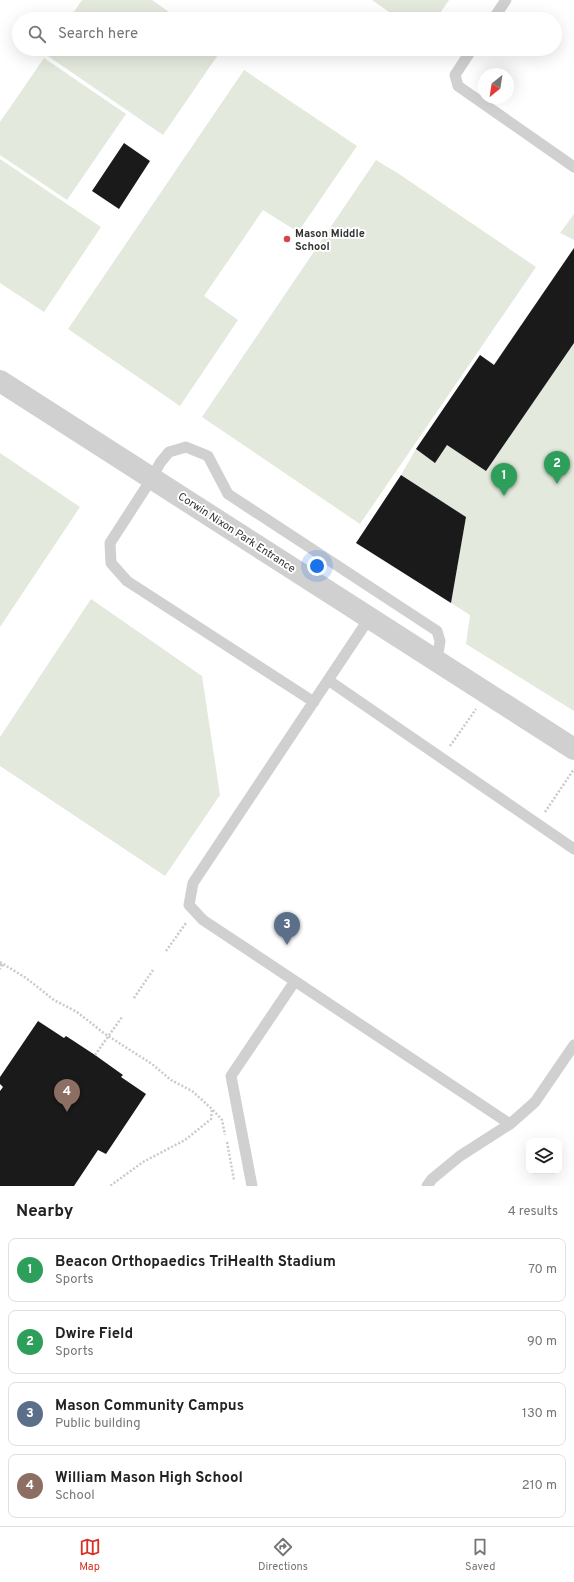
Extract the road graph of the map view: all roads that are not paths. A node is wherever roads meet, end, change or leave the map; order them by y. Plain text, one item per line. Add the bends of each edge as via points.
1 (506, 0) edge
2 (498, 12) edge
3 (467, 56) edge
4 (574, 167) edge
5 (0, 381) edge
6 (152, 478) junction
7 (370, 617) junction
8 (437, 660) junction
9 (328, 680) junction
10 (314, 702) junction
11 (574, 748) edge
12 (574, 849) edge
13 (295, 981) junction
14 (574, 1045) edge
15 (510, 1124) junction
16 (252, 1186) edge
17 (427, 1186) edge

1 - 2 lane
3 - 4 lane via 455,74 458,86
5 - 6 street, Corwin Nixon Park Entrance
6 - 7 street, Corwin Nixon Park Entrance
6 - 8 lane via 169,452 186,447 208,456 228,494 437,631 440,641
6 - 10 lane via 110,543 111,563 127,581
7 - 8 street, Corwin Nixon Park Entrance
7 - 9 lane
8 - 11 street, Corwin Nixon Park Entrance
9 - 10 lane
9 - 12 lane
10 - 13 lane via 193,882 190,905 203,920
13 - 15 lane
13 - 16 lane via 231,1076
14 - 15 lane via 535,1102
15 - 17 lane via 460,1156

